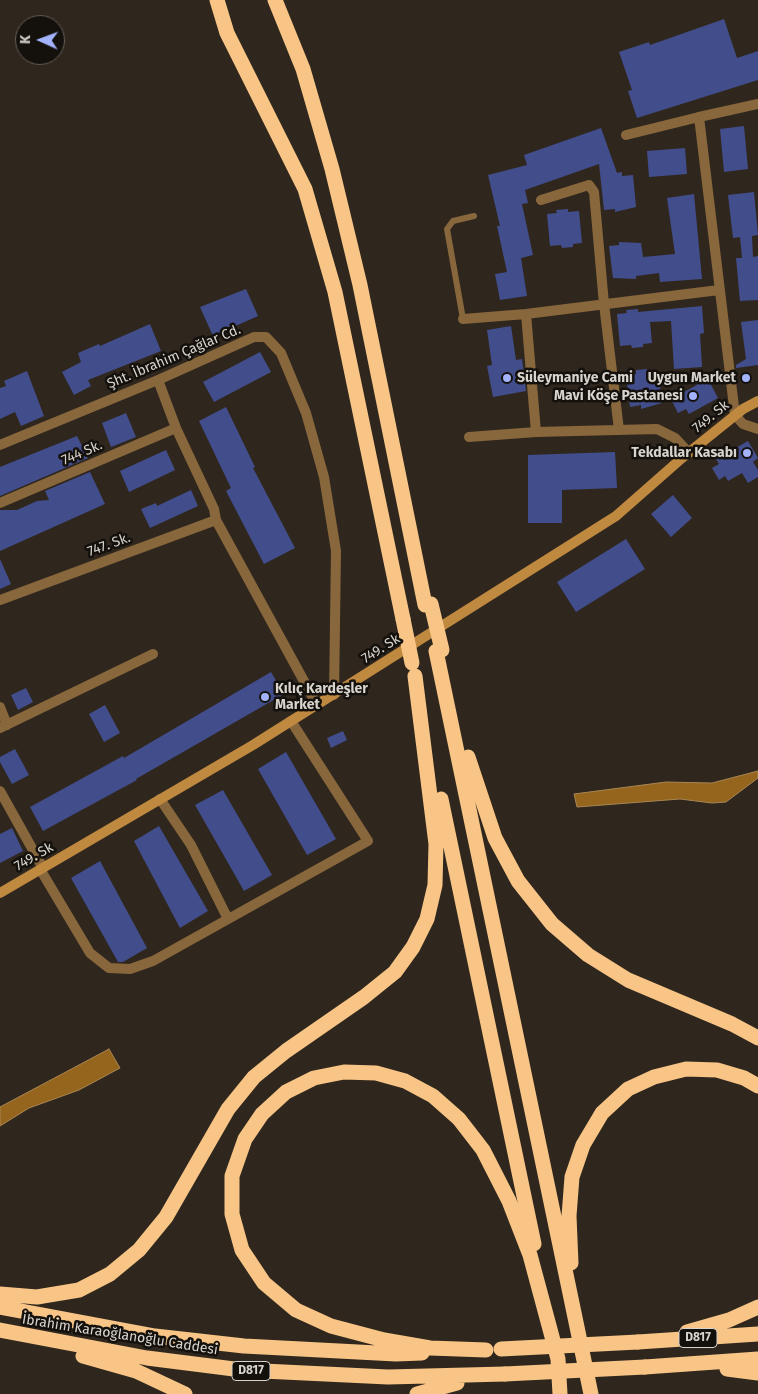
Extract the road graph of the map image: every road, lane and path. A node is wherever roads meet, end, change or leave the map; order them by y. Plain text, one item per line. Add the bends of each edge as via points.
1 (216, 0) edge
2 (275, 0) edge
3 (758, 104) edge
4 (699, 117) junction
5 (626, 134) dead end
6 (541, 200) dead end
7 (474, 216) dead end
8 (719, 290) junction
9 (604, 304) junction
10 (526, 314) junction
11 (463, 320) joint
12 (158, 380) junction
13 (758, 401) edge
14 (735, 415) junction
15 (176, 428) junction
16 (758, 429) edge
17 (619, 430) junction
18 (536, 432) junction
19 (469, 437) dead end
20 (0, 445) edge
21 (689, 453) junction
22 (0, 503) edge
23 (216, 520) junction
24 (0, 600) edge
25 (439, 650) junction
26 (152, 654) dead end
27 (414, 669) junction
28 (334, 695) junction
29 (317, 706) junction
30 (0, 707) edge
31 (291, 721) junction
32 (3, 726) edge
33 (0, 791) edge
34 (160, 799) junction
35 (41, 869) junction
36 (0, 893) edge
37 (228, 919) junction
38 (758, 1038) edge
39 (758, 1086) edge
40 (0, 1294) edge
41 (0, 1307) edge
42 (758, 1307) edge
43 (0, 1331) edge
44 (758, 1334) edge
45 (643, 1341) junction
46 (486, 1350) junction
47 (583, 1356) junction
48 (558, 1359) junction
49 (758, 1359) edge
50 (651, 1367) junction
51 (758, 1373) edge
52 (500, 1375) junction
53 (590, 1390) edge
54 (185, 1394) edge
55 (418, 1394) edge
56 (560, 1394) edge
57 (565, 1394) edge

1 - 27 highway, bridge via 227,32 305,188 335,292
2 - 25 highway via 303,69 332,169
3 - 4 street
4 - 5 street
4 - 8 street
6 - 9 street via 590,185 594,192
7 - 11 lane via 453,220 447,229
8 - 9 street
8 - 14 street
9 - 10 street
9 - 17 street
10 - 11 street
10 - 18 street
12 - 15 street
12 - 20 street, Şht. İbrahim Çağlar Cd.
12 - 28 street, Şht. İbrahim Çağlar Cd. via 254,337 266,337 282,353 306,413 326,486 336,551
13 - 14 street, 749. Sk
14 - 16 street via 743,424
14 - 21 street, 749. Sk
15 - 22 street, 744 Sk.
15 - 23 street via 214,509
17 - 18 street
17 - 21 street via 657,429 675,438
18 - 19 street
21 - 28 street, 749. Sk via 616,516
23 - 24 street, 747. Sk.
23 - 29 street
25 - 38 highway via 473,777 495,838 518,881 546,917 588,955 628,980
25 - 47 highway
26 - 32 street
27 - 40 highway via 436,844 435,885 429,911 413,947 395,972 254,1076 228,1109 166,1217 139,1250 110,1274 79,1290 37,1297
27 - 48 highway
28 - 29 street, 749. Sk
29 - 31 street, 749. Sk
30 - 32 street
31 - 34 street, 749. Sk
31 - 37 street via 368,841
33 - 35 street
34 - 35 street, 749. Sk
34 - 37 street via 191,844
35 - 36 street, 749. Sk
35 - 37 street via 90,953 108,968 130,969 152,961
39 - 47 highway via 717,1070 686,1069 654,1077 628,1090 602,1113 583,1145 572,1177 569,1216 571,1257
41 - 46 highway, İbrahim Karaoğlanoğlu Caddesi / D817 via 155,1336 244,1346 396,1354
42 - 45 highway via 729,1320
43 - 52 highway, İbrahim Karaoğlanoğlu Caddesi / D817 via 147,1358 242,1370 388,1377
43 - 54 highway via 136,1370
44 - 45 highway, D817
45 - 46 highway, İbrahim Karaoğlanoğlu Caddesi / D817, bridge
46 - 48 highway via 412,1345 331,1326 296,1310 264,1283 242,1250 232,1214 232,1176 244,1139 262,1114 286,1092 314,1078 344,1072 376,1073 406,1081 433,1096 459,1119 483,1150 509,1201 530,1255
47 - 53 highway
48 - 56 highway
48 - 57 highway
49 - 50 highway, D817
50 - 51 highway
50 - 52 highway, D817, bridge
52 - 55 highway via 440,1386

